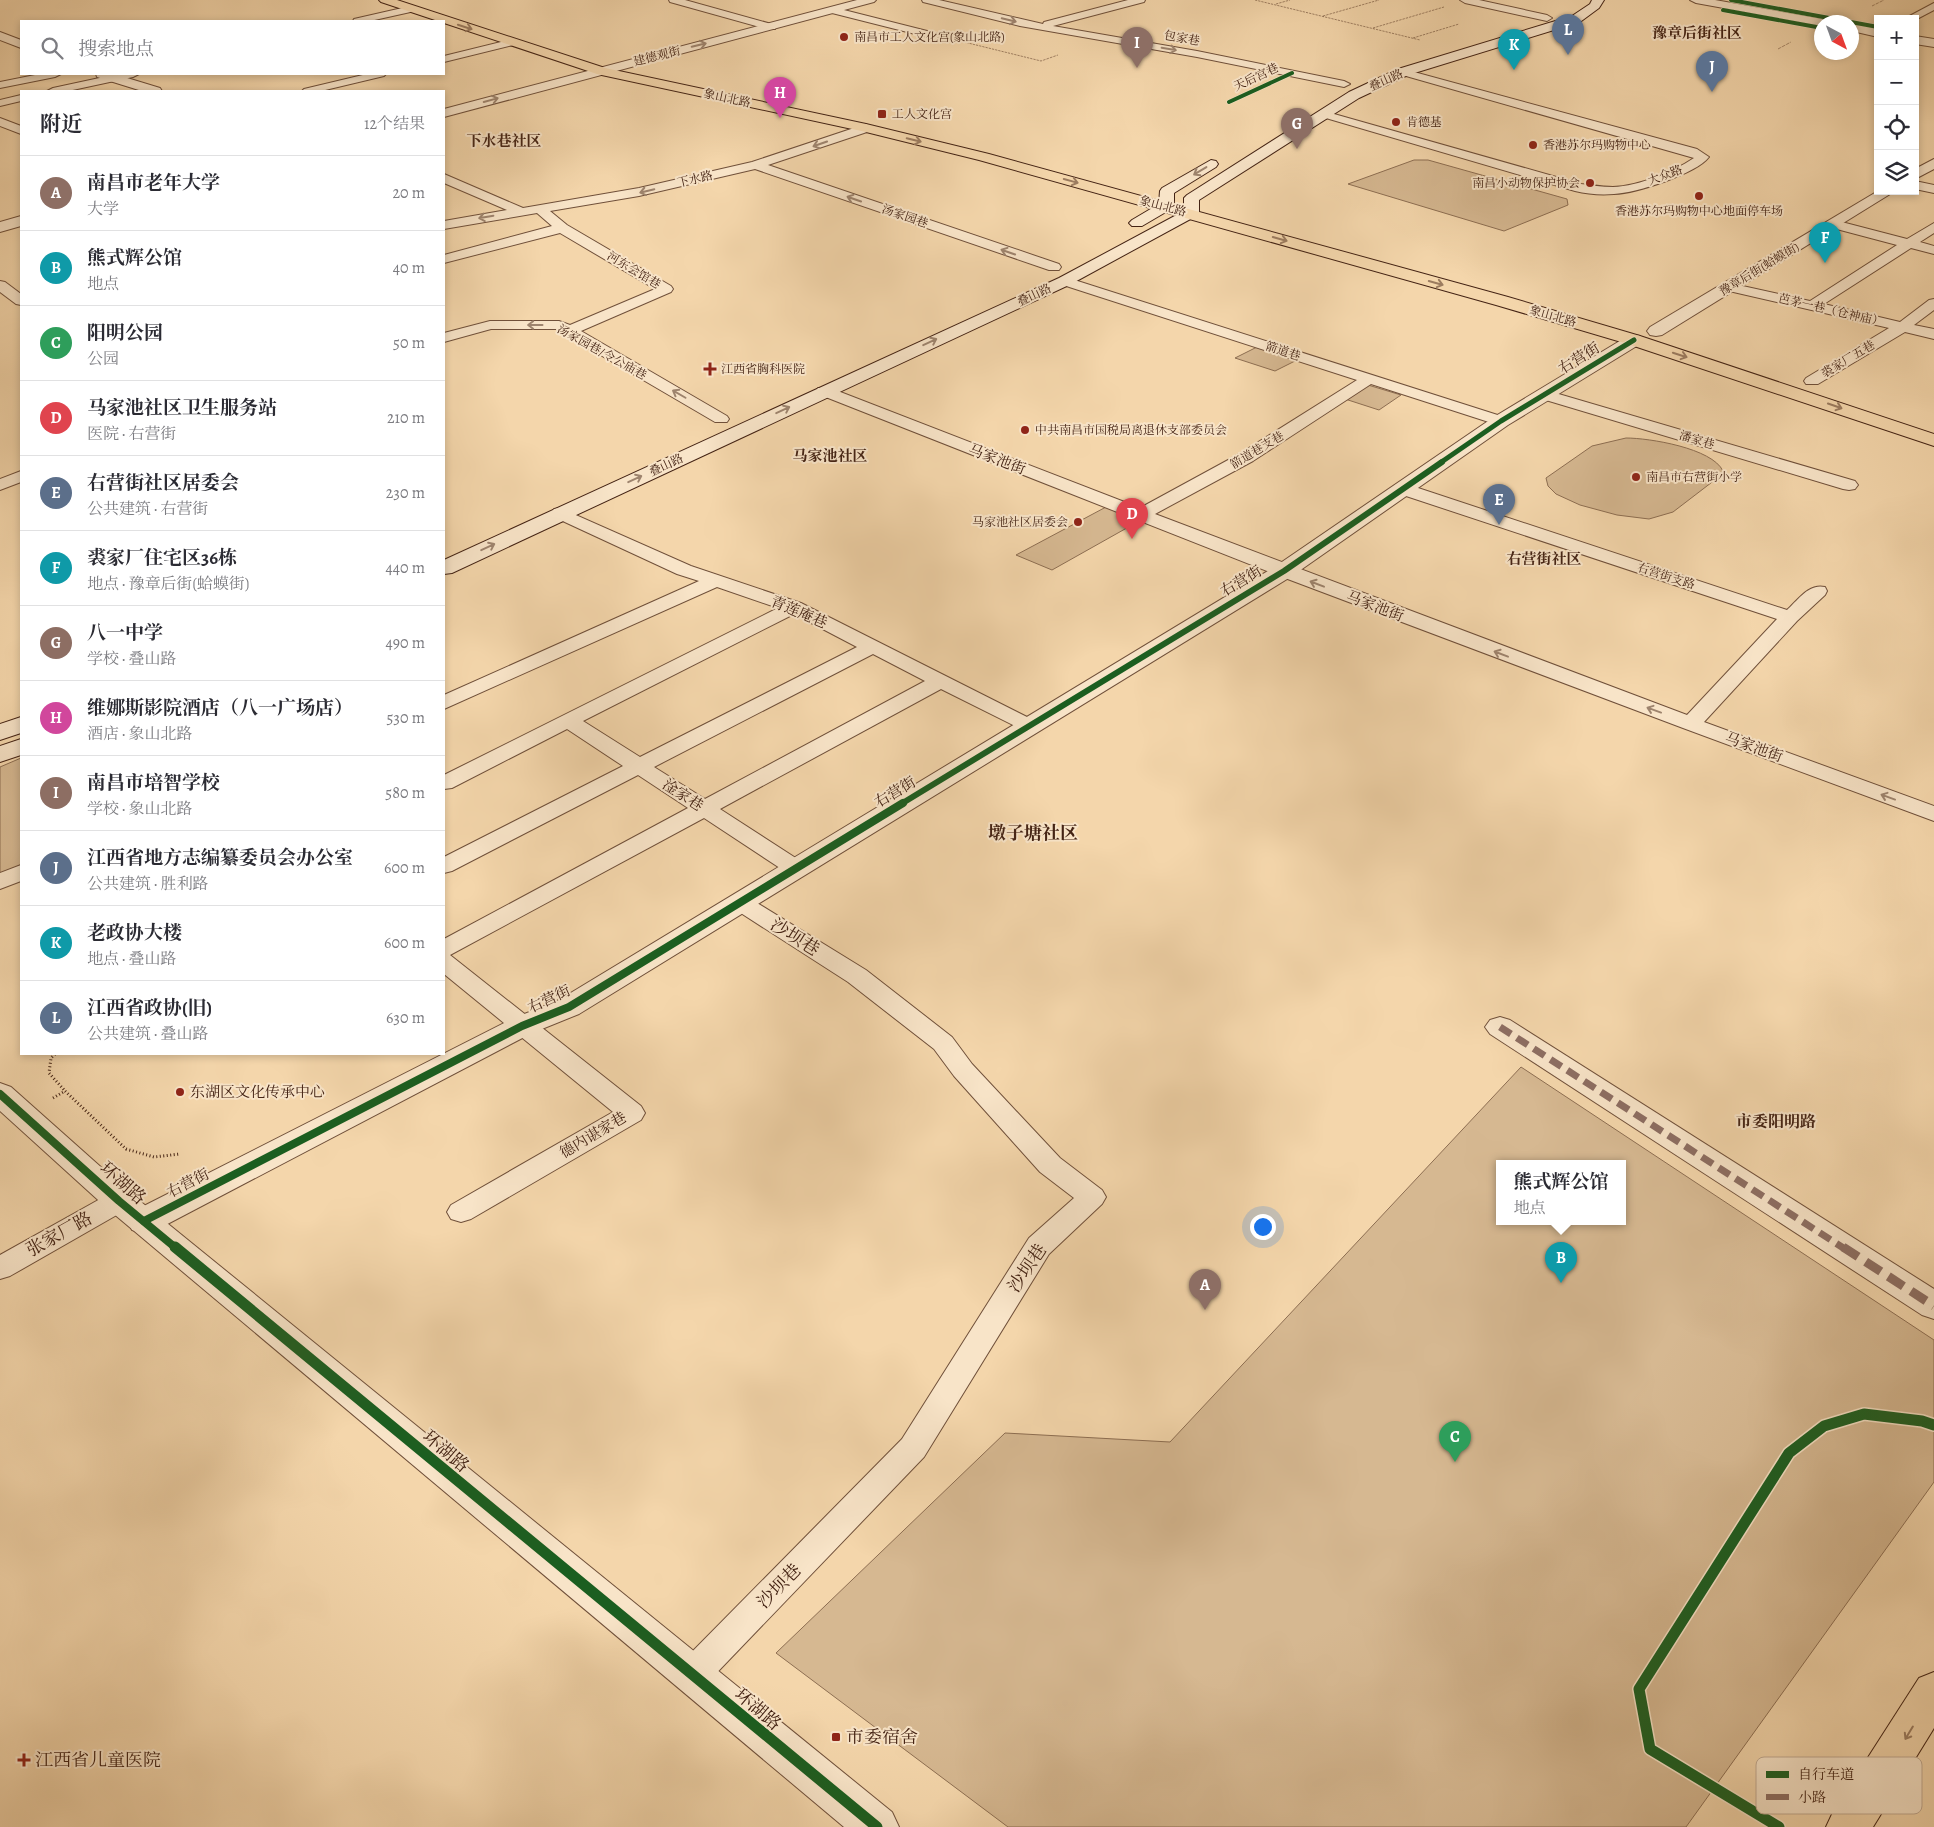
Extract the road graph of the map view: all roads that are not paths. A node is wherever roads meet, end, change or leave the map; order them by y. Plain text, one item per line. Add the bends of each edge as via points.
1 (385, 0) edge
2 (674, 0) edge
3 (870, 0) edge
4 (927, 0) edge
5 (1140, 0) edge
6 (1466, 0) edge
7 (1576, 0) edge
8 (1598, 0) edge
9 (1696, 0) edge
10 (413, 5) edge
11 (828, 5) edge
12 (1934, 6) edge
13 (1917, 15) edge
14 (1547, 18) junction
15 (361, 20) edge
16 (1814, 22) edge
17 (1041, 26) junction
18 (771, 27) junction
19 (1859, 29) edge
20 (1874, 32) edge
21 (0, 36) edge
22 (935, 36) dead end
23 (1919, 41) edge
24 (513, 42) junction
25 (1934, 43) edge
26 (20, 44) edge
27 (445, 58) edge
28 (622, 65) junction
29 (602, 71) junction
30 (1404, 72) junction
31 (50, 75) edge
32 (120, 75) edge
33 (376, 75) edge
34 (108, 76) edge
35 (1344, 84) junction
36 (0, 85) edge
37 (57, 90) edge
38 (152, 90) edge
39 (312, 90) edge
40 (20, 98) edge
41 (0, 103) edge
42 (1317, 109) junction
43 (445, 113) edge
44 (0, 122) edge
45 (866, 128) junction
46 (20, 130) edge
47 (1226, 155) dead end
48 (1934, 163) edge
49 (1063, 164) dead end
50 (756, 166) junction
51 (1919, 172) edge
52 (445, 178) edge
53 (1919, 185) edge
54 (1934, 189) edge
55 (1163, 195) junction
56 (1881, 195) edge
57 (1210, 203) dead end
58 (1191, 206) junction
59 (539, 208) junction
60 (520, 211) junction
61 (1252, 215) dead end
62 (20, 221) edge
63 (1834, 224) junction
64 (445, 225) edge
65 (0, 226) edge
66 (1934, 227) edge
67 (562, 228) junction
68 (1910, 242) junction
69 (1934, 250) edge
70 (1085, 252) dead end
71 (445, 259) edge
72 (1070, 260) dead end
73 (1054, 268) junction
74 (1037, 276) dead end
75 (1065, 281) junction
76 (0, 285) edge
77 (1728, 287) junction
78 (20, 299) edge
79 (1934, 303) edge
80 (1812, 306) junction
81 (1902, 327) junction
82 (569, 331) junction
83 (1934, 334) edge
84 (1645, 335) junction
85 (445, 338) edge
86 (1369, 379) junction
87 (1812, 380) junction
88 (824, 391) junction
89 (1545, 395) junction
90 (739, 411) dead end
91 (721, 419) junction
92 (1501, 421) junction
93 (1934, 422) edge
94 (704, 427) dead end
95 (1934, 440) edge
96 (20, 476) edge
97 (0, 485) edge
98 (1850, 485) dead end
99 (1403, 489) junction
100 (560, 514) junction
101 (1141, 515) junction
102 (445, 568) edge
103 (1284, 571) junction
104 (715, 580) junction
105 (1818, 591) dead end
106 (794, 607) junction
107 (1790, 617) junction
108 (872, 647) junction
109 (941, 681) junction
110 (445, 703) edge
111 (569, 721) junction
112 (20, 724) edge
113 (1690, 724) junction
114 (1030, 726) junction
115 (0, 733) edge
116 (20, 746) edge
117 (0, 755) edge
118 (639, 766) junction
119 (445, 783) edge
120 (704, 808) junction
121 (1932, 810) edge
122 (445, 865) edge
123 (797, 869) junction
124 (20, 872) edge
125 (0, 882) edge
126 (741, 903) junction
127 (445, 948) edge
128 (445, 962) edge
129 (522, 1026) junction
130 (1500, 1027) dead end
131 (0, 1094) edge
132 (132, 1211) junction
133 (461, 1212) dead end
134 (0, 1268) edge
135 (1934, 1306) edge
136 (693, 1674) junction
137 (1934, 1692) edge
138 (1893, 1757) edge
139 (1856, 1814) edge
140 (876, 1827) edge
141 (1848, 1827) edge

1 - 10 main road, 象山北路
2 - 18 lane
3 - 11 street, 建德观街 via 847,6
4 -> 17 lane, 包家巷
5 - 17 lane
6 - 14 lane
7 - 14 street, 叠山路 via 1569,8
8 - 30 street, 叠山路 via 1595,6 1576,19
9 - 16 street
10 - 15 lane
10 -> 24 main road, 象山北路
10 - 28 main road, 象山北路
11 - 18 street, 建德观街
11 - 22 lane
12 - 13 lane
14 - 35 street, 叠山路 via 1380,68
17 -> 35 lane, 包家巷 via 1233,60
28 -> 18 street, 建德观街
19 - 20 street
21 - 26 street
23 - 25 street
24 - 27 lane
24 - 29 main road, 象山北路
28 - 29 street, 建德观街
28 - 49 main road, 象山北路 via 866,116
43 -> 29 street, 建德观街
29 - 45 main road, 象山北路
30 - 42 street, 叠山路
30 - 42 lane, 大众路 via 1703,157 1657,179 1619,190 1580,188
31 - 36 lane
32 - 34 lane
33 - 39 lane
34 - 37 lane
34 - 38 street
35 - 42 street, 叠山路
40 - 41 lane
42 - 58 street, 叠山路
44 - 46 lane
45 -> 50 lane, 下水路
45 -> 55 main road, 象山北路
47 -> 55 street
48 - 51 street
50 -> 59 lane, 下水路 via 639,192
73 -> 50 lane, 汤家园巷
52 - 60 lane
53 - 54 lane
55 - 58 main road, 象山北路
55 - 70 street via 1121,233
56 - 63 street, 豫章后街(蛤蟆街)
57 - 58 main road, 象山北路
58 - 75 street, 叠山路
58 -> 84 main road, 象山北路
59 - 60 lane, 下水路
59 - 67 lane, 河东会馆巷
60 -> 64 lane, 下水路
61 - 84 main road, 象山北路
62 - 65 street
63 - 68 lane
63 - 77 street, 豫章后街(蛤蟆街)
66 - 68 lane
67 - 71 lane
67 - 82 lane, 河东会馆巷 via 666,290
68 - 69 lane
68 - 80 lane
72 - 73 street, 叠山路
73 - 74 street, 叠山路
75 - 86 lane, 箭道巷
88 -> 75 street, 叠山路
76 - 78 lane
77 - 80 lane, 芭茅一巷（仓神庙）
77 - 84 street, 豫章后街(蛤蟆街)
79 - 81 lane, 裘家厂五巷
80 - 81 lane, 芭茅一巷（仓神庙）
81 - 83 lane, 芭茅一巷（仓神庙）
81 - 87 lane, 裘家厂五巷
82 -> 85 lane, 汤家园巷/令公庙巷 via 559,325 490,325
91 -> 82 lane, 汤家园巷/令公庙巷
84 - 87 main road, 象山北路
84 - 89 street, 右营街
84 -> 95 main road, 象山北路 via 1791,391
86 - 92 lane, 箭道巷
86 - 101 lane, 箭道巷支巷 via 1247,457
87 - 93 main road, 象山北路
100 -> 88 street, 叠山路
88 - 101 lane, 马家池街
89 - 92 street, 右营街
89 - 98 lane, 潘家巷
90 - 91 street
91 - 94 street
92 - 99 street, 右营街
96 - 97 lane
99 - 103 street, 右营街
99 - 107 lane, 右营街支路
102 -> 100 street, 叠山路
100 - 104 lane, 青莲庵巷 via 684,570
101 - 103 lane, 马家池街
113 -> 103 lane, 马家池街
103 - 114 street, 右营街
104 - 106 lane, 青莲庵巷
104 - 110 lane
105 - 107 lane
106 - 108 lane, 青莲庵巷
106 - 111 lane
107 - 113 lane
108 - 109 lane, 青莲庵巷
108 - 118 lane
109 - 114 lane, 青莲庵巷
109 - 120 lane
111 - 118 lane, 淦家巷
111 - 119 lane
112 - 115 street
121 -> 113 lane, 马家池街
114 - 123 street, 右营街
116 - 117 street
118 - 120 lane, 淦家巷
118 - 122 lane
120 - 123 lane, 淦家巷
120 - 127 lane
123 - 126 street, 右营街
124 - 125 lane
126 - 129 street, 右营街 via 569,1007
126 - 136 lane, 沙坝巷 via 857,976 943,1043 963,1070 1050,1165 1092,1197 1039,1246 914,1448
128 - 129 lane
129 - 132 street, 右营街
129 - 133 lane, 德内谌家巷 via 632,1113
130 - 135 street
131 - 132 street, 环湖路
132 - 134 lane, 张家厂路
132 - 136 street, 环湖路
136 - 140 street, 环湖路
137 -> 138 main road
139 -> 141 main road

